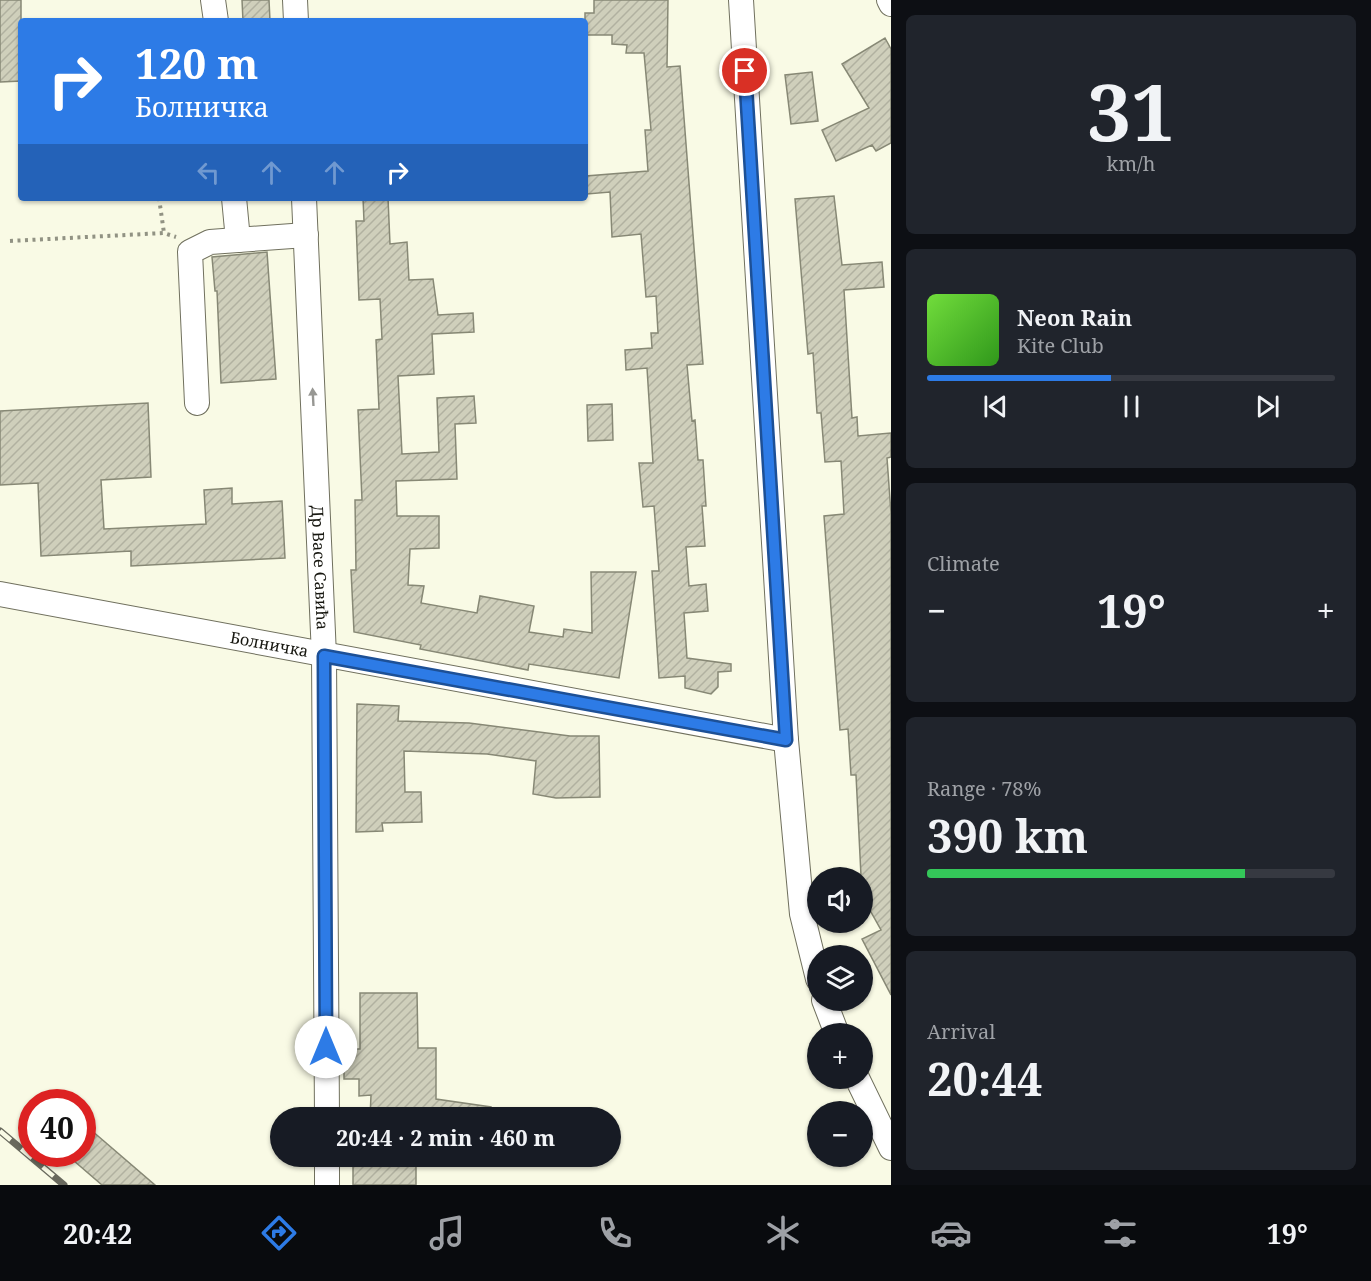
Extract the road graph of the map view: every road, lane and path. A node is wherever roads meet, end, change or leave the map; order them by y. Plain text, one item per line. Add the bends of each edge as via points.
1 (213, 0) edge
2 (296, 0) edge
3 (741, 0) edge
4 (889, 0) edge
5 (891, 4) edge
6 (216, 18) edge
7 (296, 18) edge
8 (159, 201) edge
9 (234, 201) edge
10 (304, 201) edge
11 (164, 233) junction
12 (306, 235) junction
13 (238, 240) junction
14 (10, 241) dead end
15 (199, 245) junction
16 (197, 403) dead end
17 (0, 594) edge
18 (324, 656) junction
19 (786, 740) junction
20 (810, 945) edge
21 (864, 1089) edge
22 (327, 1107) edge
23 (884, 1121) edge
24 (891, 1148) edge
25 (327, 1167) edge
26 (327, 1185) edge

1 - 6 street
2 - 7 street
3 - 19 street
4 - 5 street
8 - 11 path
9 - 13 street
10 - 12 street, Др Васе Савића
11 - 14 path
11 - 15 path
12 - 13 street
18 -> 12 street, Др Васе Савића
13 - 15 street
15 - 16 street via 190,252
17 - 18 street, Болничка
18 - 19 street, Болничка
18 - 22 street, Др Васе Савића
19 - 20 street via 802,914
21 - 23 street
23 - 24 street
25 - 26 street

